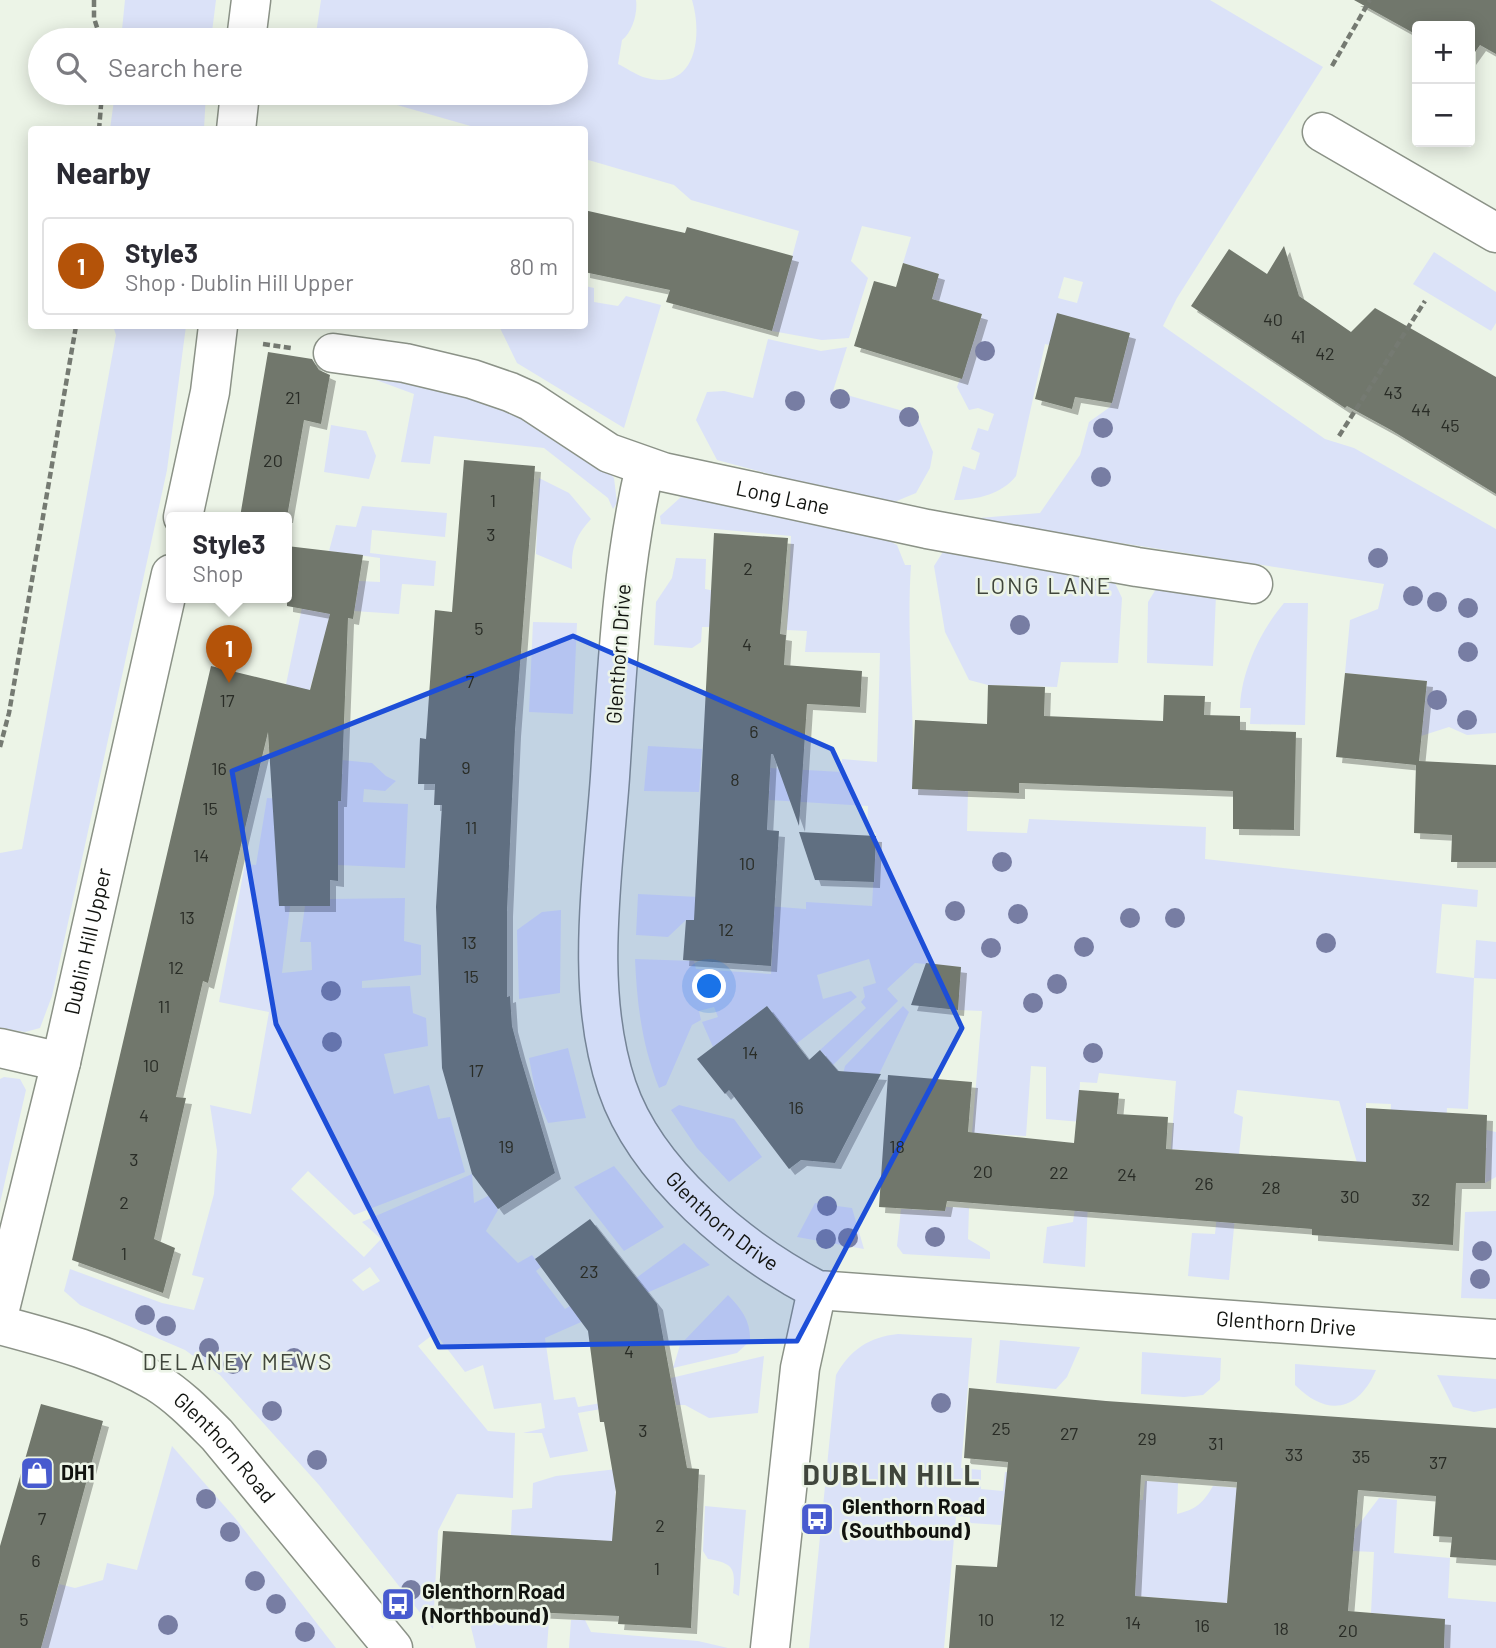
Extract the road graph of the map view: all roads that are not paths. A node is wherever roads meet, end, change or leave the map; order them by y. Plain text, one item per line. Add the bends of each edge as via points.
1 (251, 0) edge
2 (248, 28) edge
3 (239, 105) edge
4 (236, 126) edge
5 (1322, 132) dead end
6 (1496, 233) edge
7 (218, 329) edge
8 (333, 353) dead end
9 (645, 467) junction
10 (184, 512) edge
11 (1253, 584) dead end
12 (166, 596) edge
13 (0, 1048) edge
14 (61, 1062) junction
15 (817, 1290) junction
16 (0, 1309) edge
17 (0, 1325) edge
18 (1496, 1339) edge
19 (393, 1648) edge
20 (770, 1648) edge

1 - 2 street
3 - 4 street
5 - 6 street
7 - 10 street via 210,392
8 - 9 street, Long Lane via 405,363 510,392 609,453
9 - 11 street, Long Lane via 927,529
9 - 15 street, Glenthorn Drive via 624,585 600,933 600,985 613,1069 638,1131 664,1168 754,1253
12 - 14 street, Dublin Hill Upper
13 - 14 street
14 - 16 street, Dublin Hill Upper
15 - 18 street, Glenthorn Drive
15 - 20 street via 800,1368
17 - 19 street, Glenthorn Road via 127,1367 188,1406

